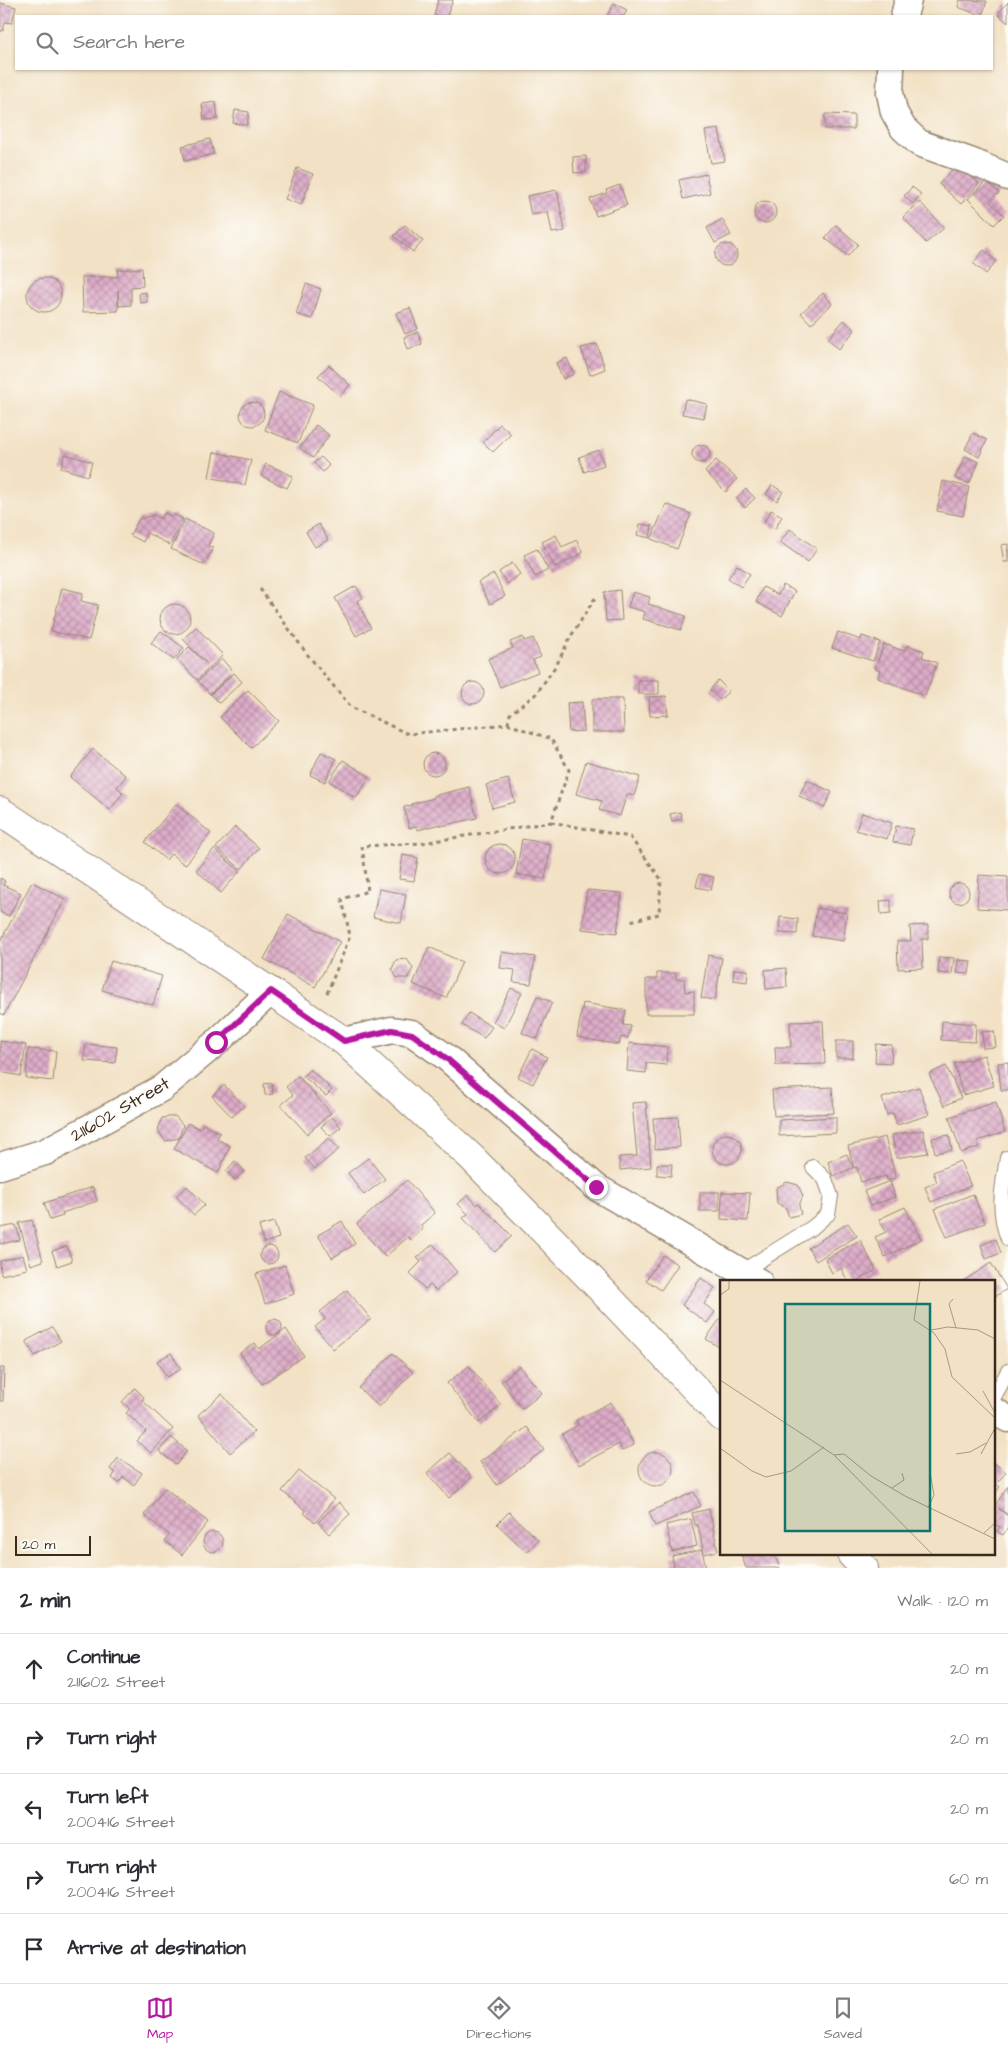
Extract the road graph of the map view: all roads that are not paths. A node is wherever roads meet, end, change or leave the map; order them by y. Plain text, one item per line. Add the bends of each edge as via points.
1 (908, 0) edge
2 (904, 15) edge
3 (891, 70) edge
4 (1008, 177) edge
5 (0, 811) edge
6 (271, 991) junction
7 (344, 1041) junction
8 (1007, 1158) edge
9 (0, 1166) edge
10 (813, 1167) dead end
11 (1008, 1240) edge
12 (751, 1276) edge
13 (1008, 1371) edge
14 (996, 1393) edge
15 (996, 1412) edge
16 (720, 1415) edge
17 (1008, 1419) edge
18 (853, 1556) edge
19 (864, 1568) edge

1 - 2 street
3 - 4 street via 890,94 894,112 903,128 919,143
5 - 6 street
6 - 7 street
6 - 9 street, 211602 Street via 162,1088 45,1152
7 - 12 street via 392,1030 412,1034 446,1058 596,1187
7 - 16 street via 471,1157
8 - 11 lane via 1001,1218
10 - 12 lane via 825,1178 831,1196 828,1214
13 - 14 lane
15 - 17 street
18 - 19 street

